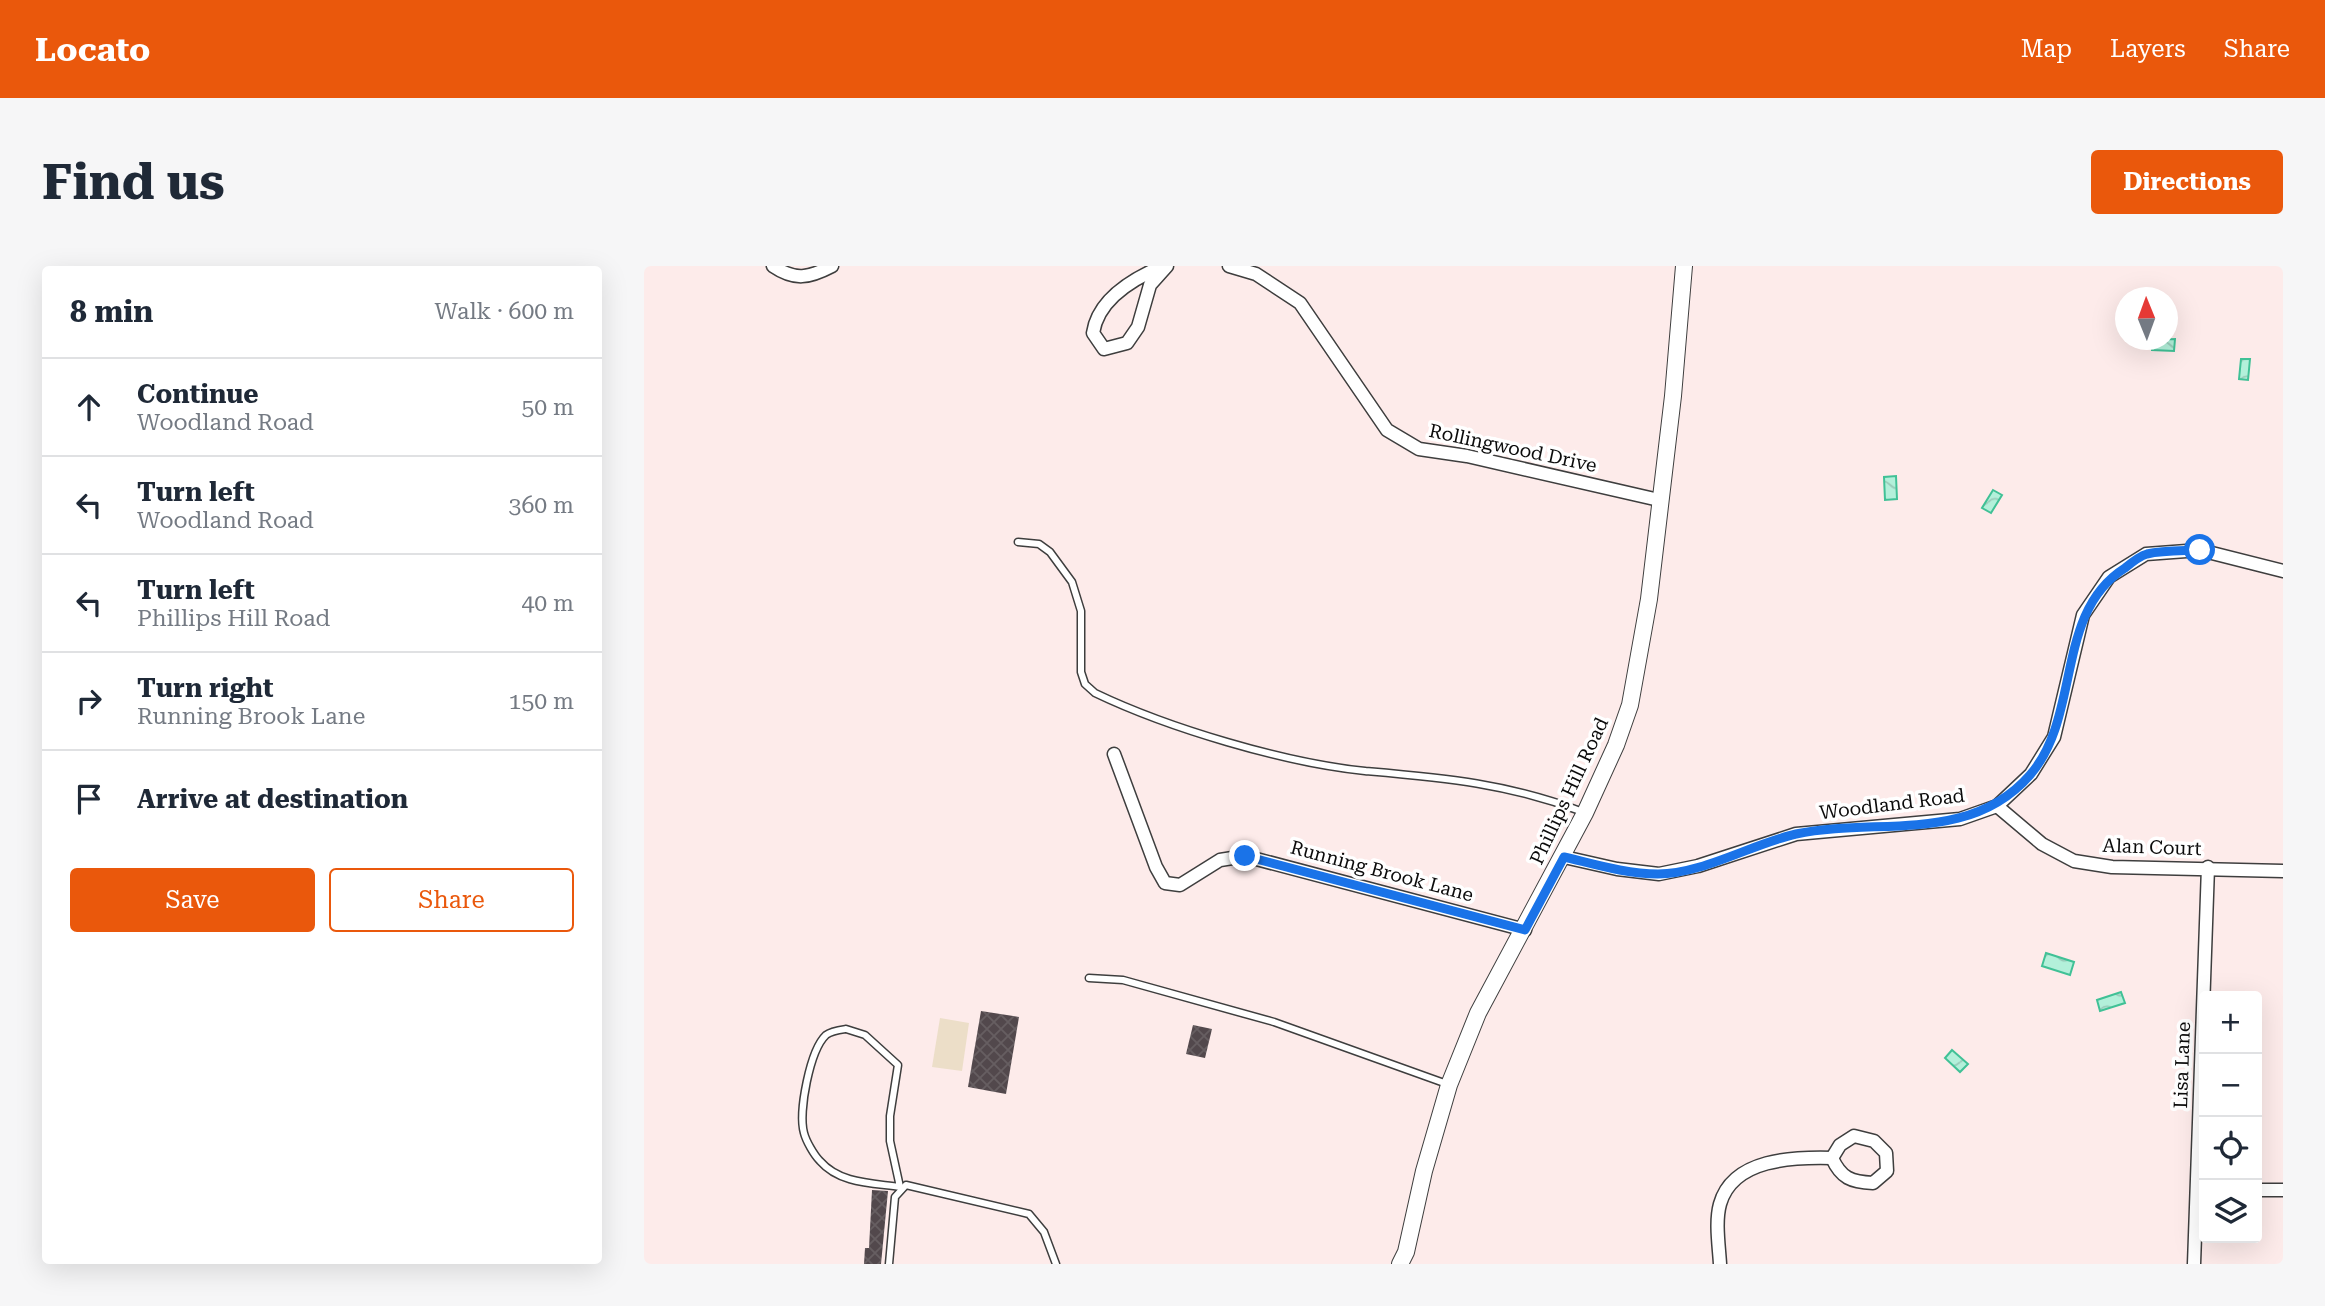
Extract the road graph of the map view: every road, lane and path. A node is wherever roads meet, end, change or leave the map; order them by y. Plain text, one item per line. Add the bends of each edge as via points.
1 (773, 266) edge
2 (832, 266) edge
3 (1165, 266) edge
4 (1229, 266) edge
5 (1684, 266) edge
6 (1659, 500) junction
7 (1018, 542) dead end
8 (2283, 571) edge
9 (1114, 754) dead end
10 (1997, 806) junction
11 (1585, 813) junction
12 (1564, 857) junction
13 (2208, 867) junction
14 (2283, 871) edge
15 (1525, 930) junction
16 (1089, 978) dead end
17 (1449, 1085) junction
18 (1832, 1158) junction
19 (2201, 1180) edge
20 (900, 1187) junction
21 (2262, 1190) edge
22 (2283, 1190) edge
23 (2199, 1211) edge
24 (888, 1264) edge
25 (1056, 1264) edge
26 (1400, 1264) edge
27 (1720, 1264) edge
28 (2194, 1264) edge

1 - 2 street via 785,274 811,277
3 - 3 street via 1134,278 1096,314 1093,333 1104,349 1127,343 1138,327 1150,285
4 - 6 street, Rollingwood Drive via 1256,274 1300,303 1387,430 1419,449
5 - 6 street, Phillips Hill Road
6 - 11 street, Phillips Hill Road via 1649,598 1630,705
7 - 11 lane via 1039,544 1072,582 1081,611 1085,684 1112,701 1209,736 1291,757 1364,771 1469,780 1540,796
8 - 10 street, Woodland Road via 2200,550 2146,554 2109,578 2083,615 2054,737 2031,774
9 - 15 street, Running Brook Lane via 1166,883 1180,885 1212,864 1245,856
10 - 12 street, Woodland Road via 1960,819 1796,834 1659,874
10 - 13 street, Alan Court via 2042,844 2074,861 2112,867
11 - 12 street, Phillips Hill Road
12 - 15 street, Phillips Hill Road
13 - 14 street, Alan Court
13 - 19 street, Lisa Lane
15 - 17 street, Phillips Hill Road via 1478,1013
16 - 17 lane via 1123,980 1274,1023
17 - 26 street, Phillips Hill Road
18 - 18 street via 1840,1145 1854,1136 1874,1141 1886,1153 1887,1171 1873,1183 1853,1182 1839,1173
18 - 27 street via 1793,1157 1759,1164 1734,1182 1720,1203
20 - 20 lane via 890,1141 898,1065 865,1035 846,1029 829,1032 817,1045 807,1080 803,1132 820,1162 845,1177 857,1183
20 - 24 lane via 895,1196
20 - 25 lane via 912,1185 1029,1214 1044,1232
21 - 22 street
23 - 28 street, Lisa Lane

